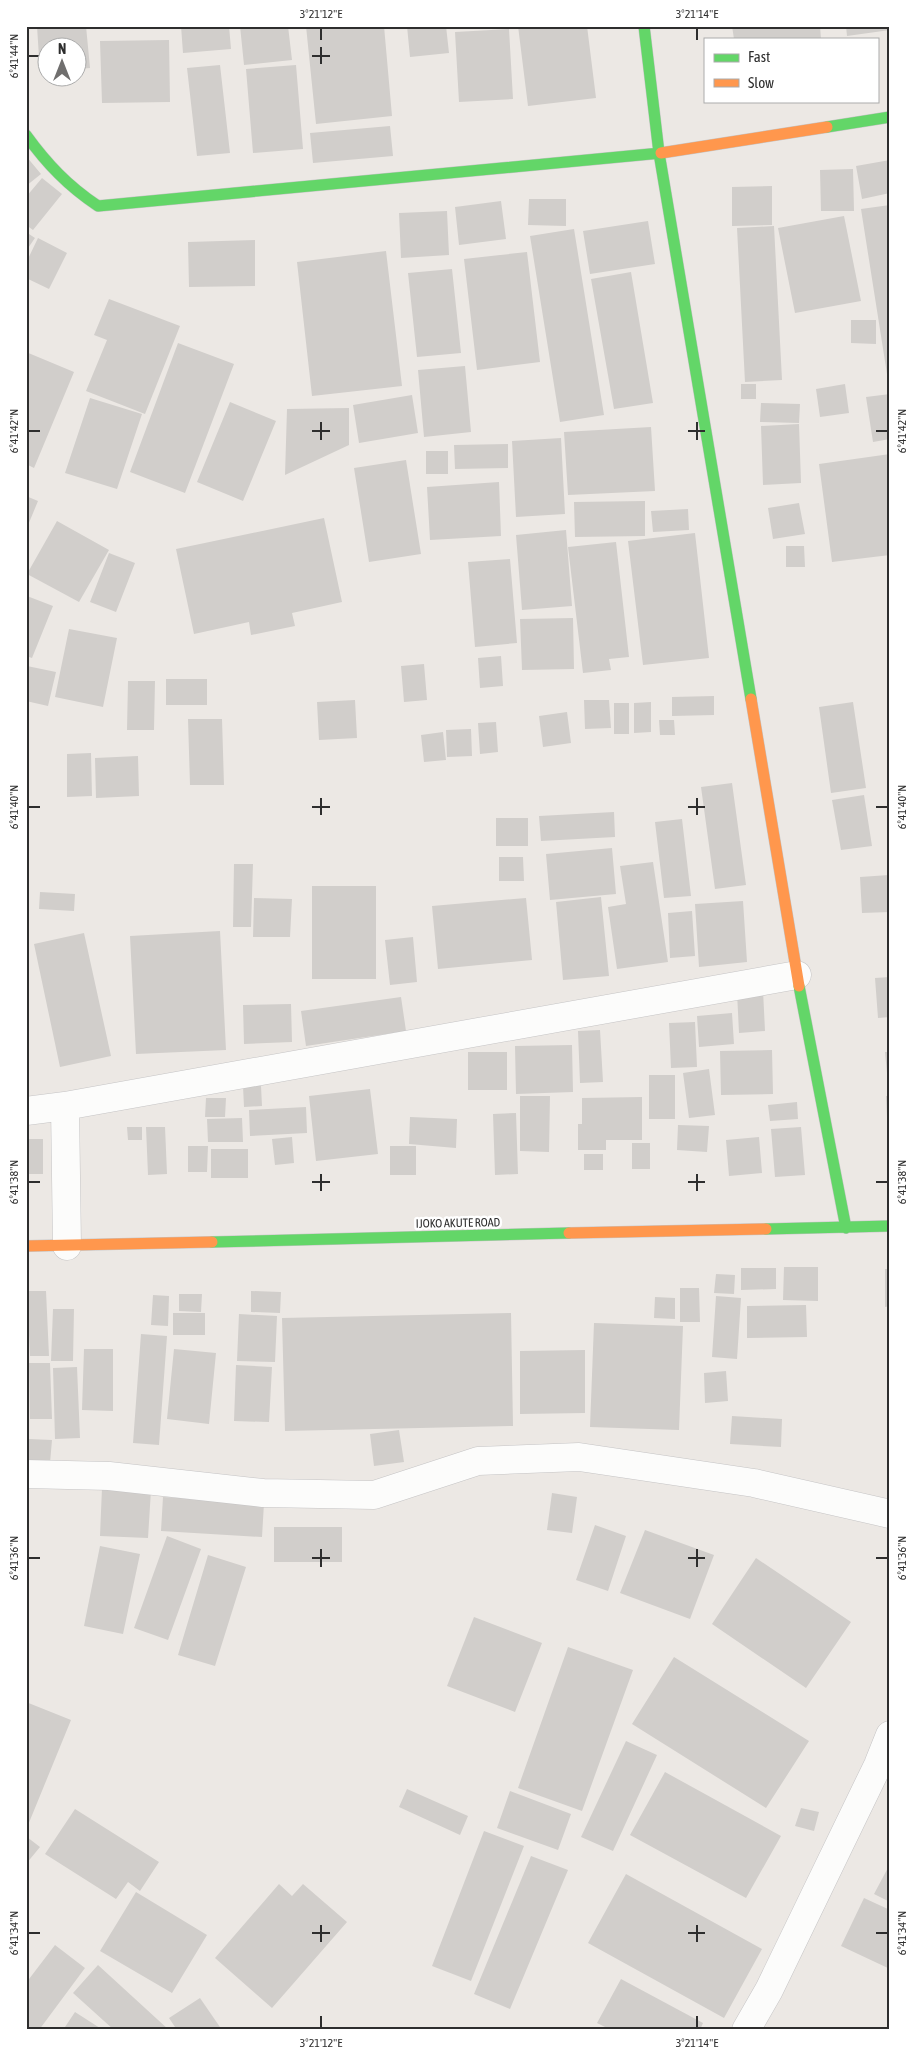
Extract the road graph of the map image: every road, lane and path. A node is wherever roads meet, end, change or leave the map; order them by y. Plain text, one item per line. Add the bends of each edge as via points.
1 (644, 26) edge
2 (890, 118) edge
3 (26, 135) edge
4 (660, 153) junction
5 (797, 975) junction
6 (65, 1106) junction
7 (26, 1111) edge
8 (890, 1226) edge
9 (846, 1228) junction
10 (26, 1246) edge
11 (67, 1246) junction
12 (26, 1474) edge
13 (890, 1514) edge
14 (890, 1735) edge
15 (746, 2030) edge

1 - 4 street
2 - 4 street
3 - 4 street via 40,155 75,191 98,206
4 - 5 street
5 - 6 street
5 - 9 street
6 - 7 street
6 - 11 street
8 - 9 street, IJOKO AKUTE ROAD
9 - 11 street, IJOKO AKUTE ROAD
10 - 11 street, IJOKO AKUTE ROAD
12 - 13 street via 109,1476 263,1493 374,1494 478,1461 579,1457 754,1483
14 - 15 street via 769,1990

